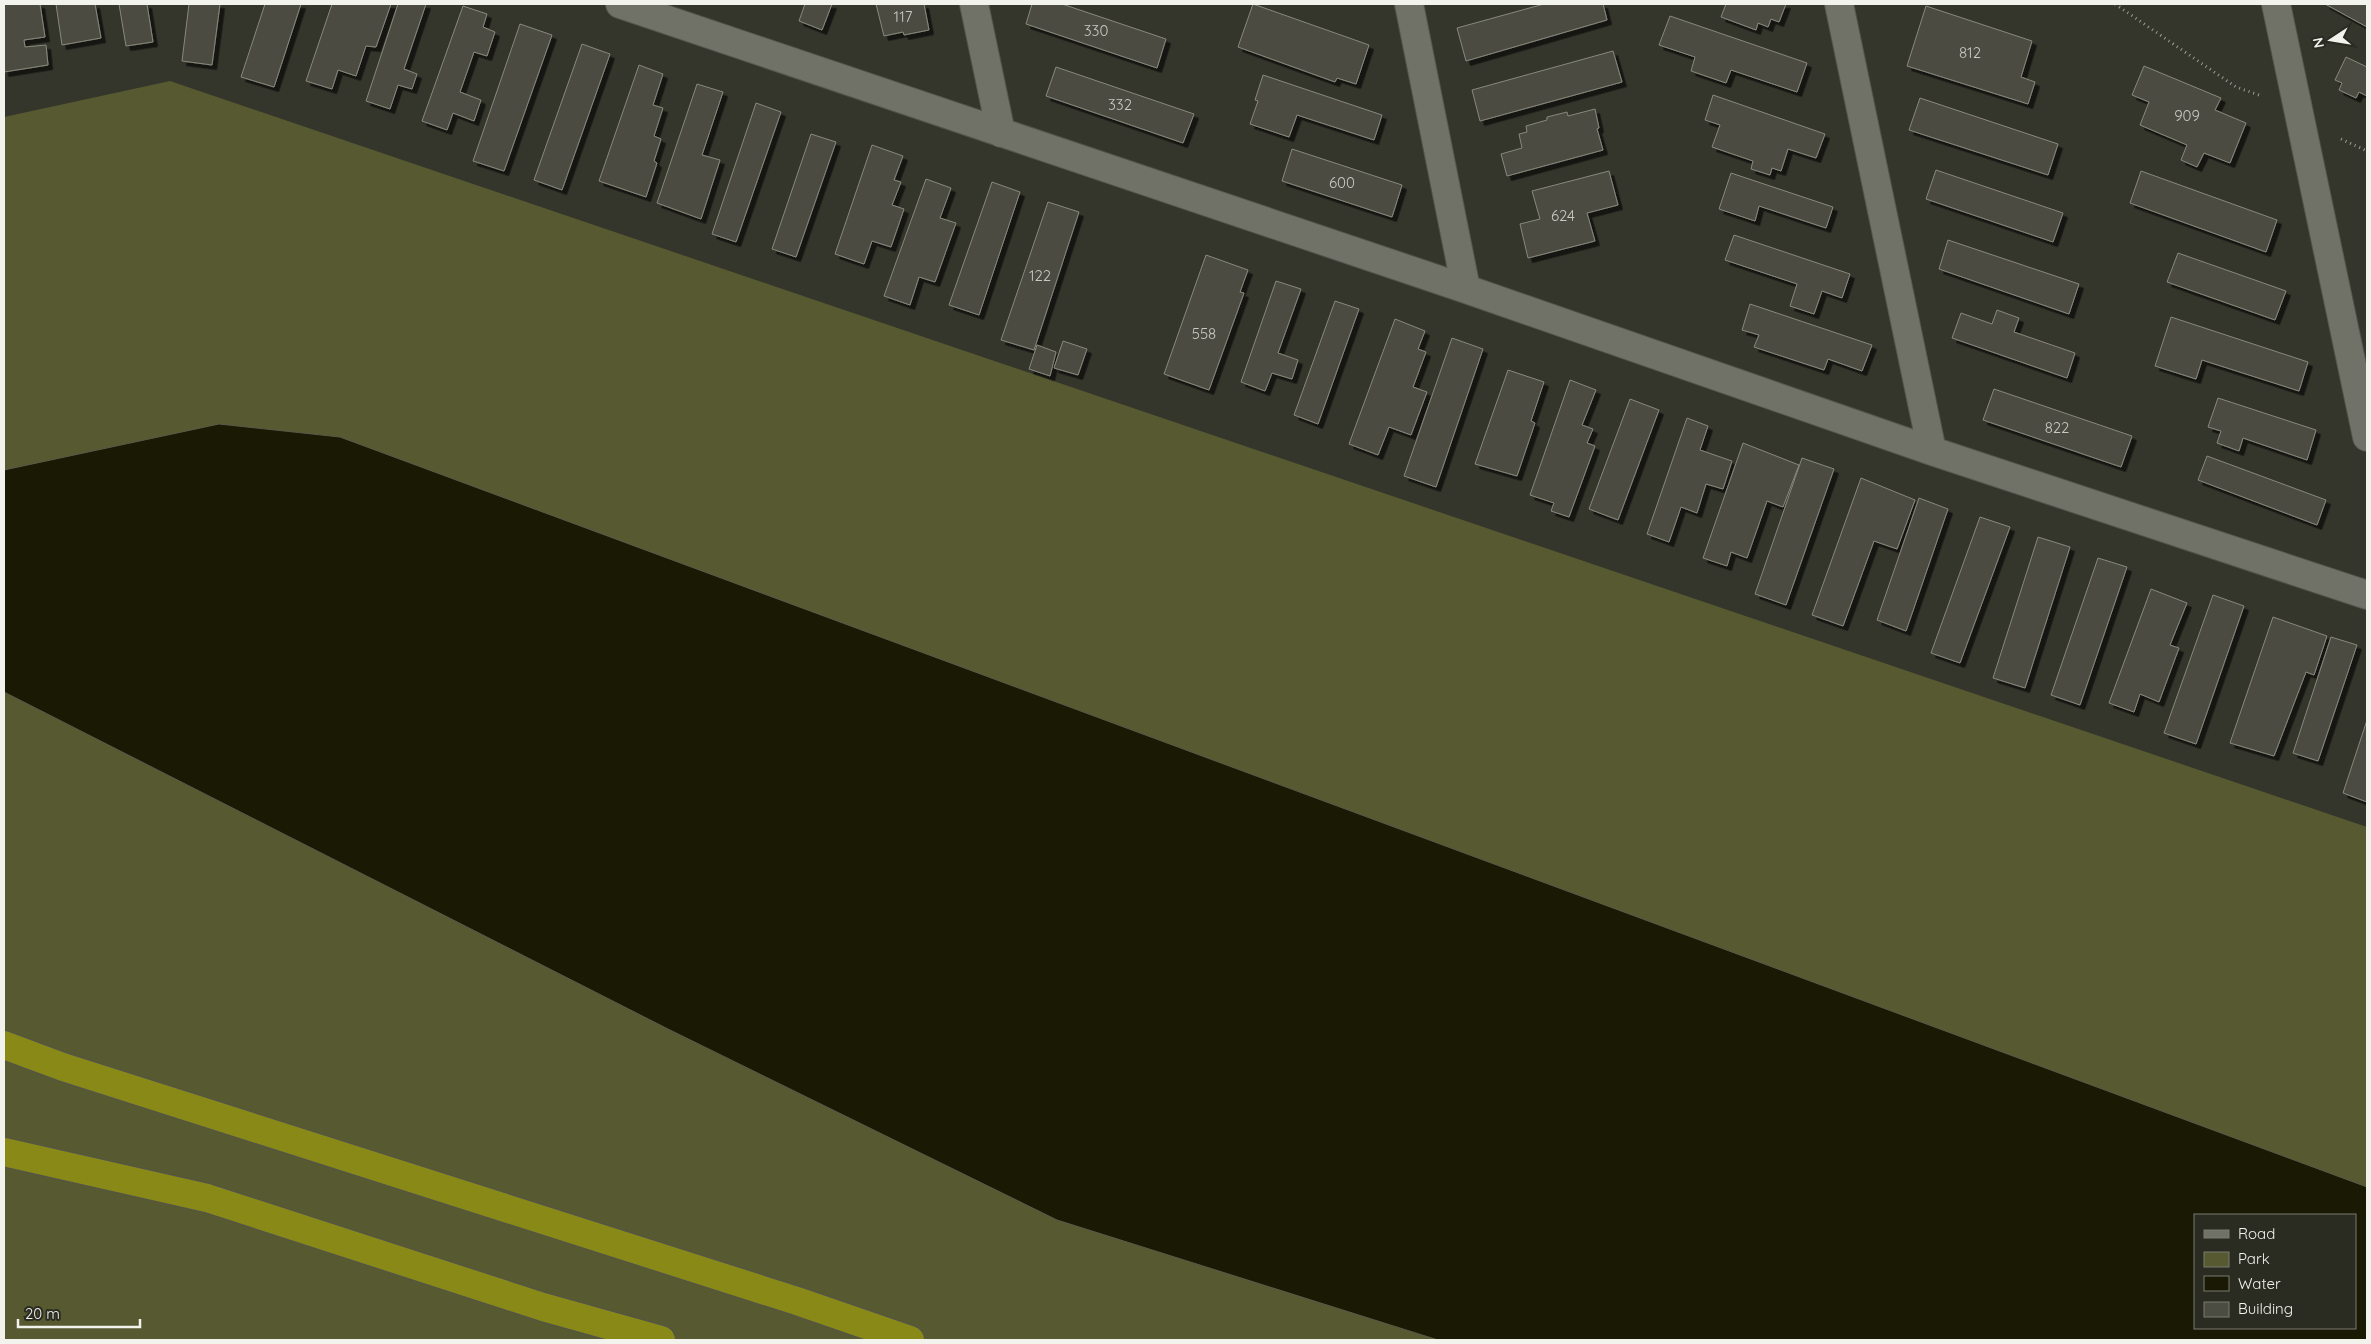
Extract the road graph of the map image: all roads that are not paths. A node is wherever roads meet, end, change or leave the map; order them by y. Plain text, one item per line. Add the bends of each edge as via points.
1 (620, 4) edge
2 (974, 4) edge
3 (1409, 4) edge
4 (1839, 4) edge
5 (2276, 4) edge
6 (1001, 133) junction
7 (1466, 290) junction
8 (2367, 437) edge
9 (1932, 451) junction
10 (2367, 595) edge
11 (4, 1045) edge
12 (4, 1152) edge
13 (662, 1340) edge
14 (910, 1340) edge

1 - 6 lane
2 - 6 lane
3 - 7 lane
4 - 9 lane
5 - 8 lane
6 - 7 lane
7 - 9 lane
9 - 10 lane
11 - 14 highway via 63,1067
12 - 13 highway via 207,1198 543,1307

